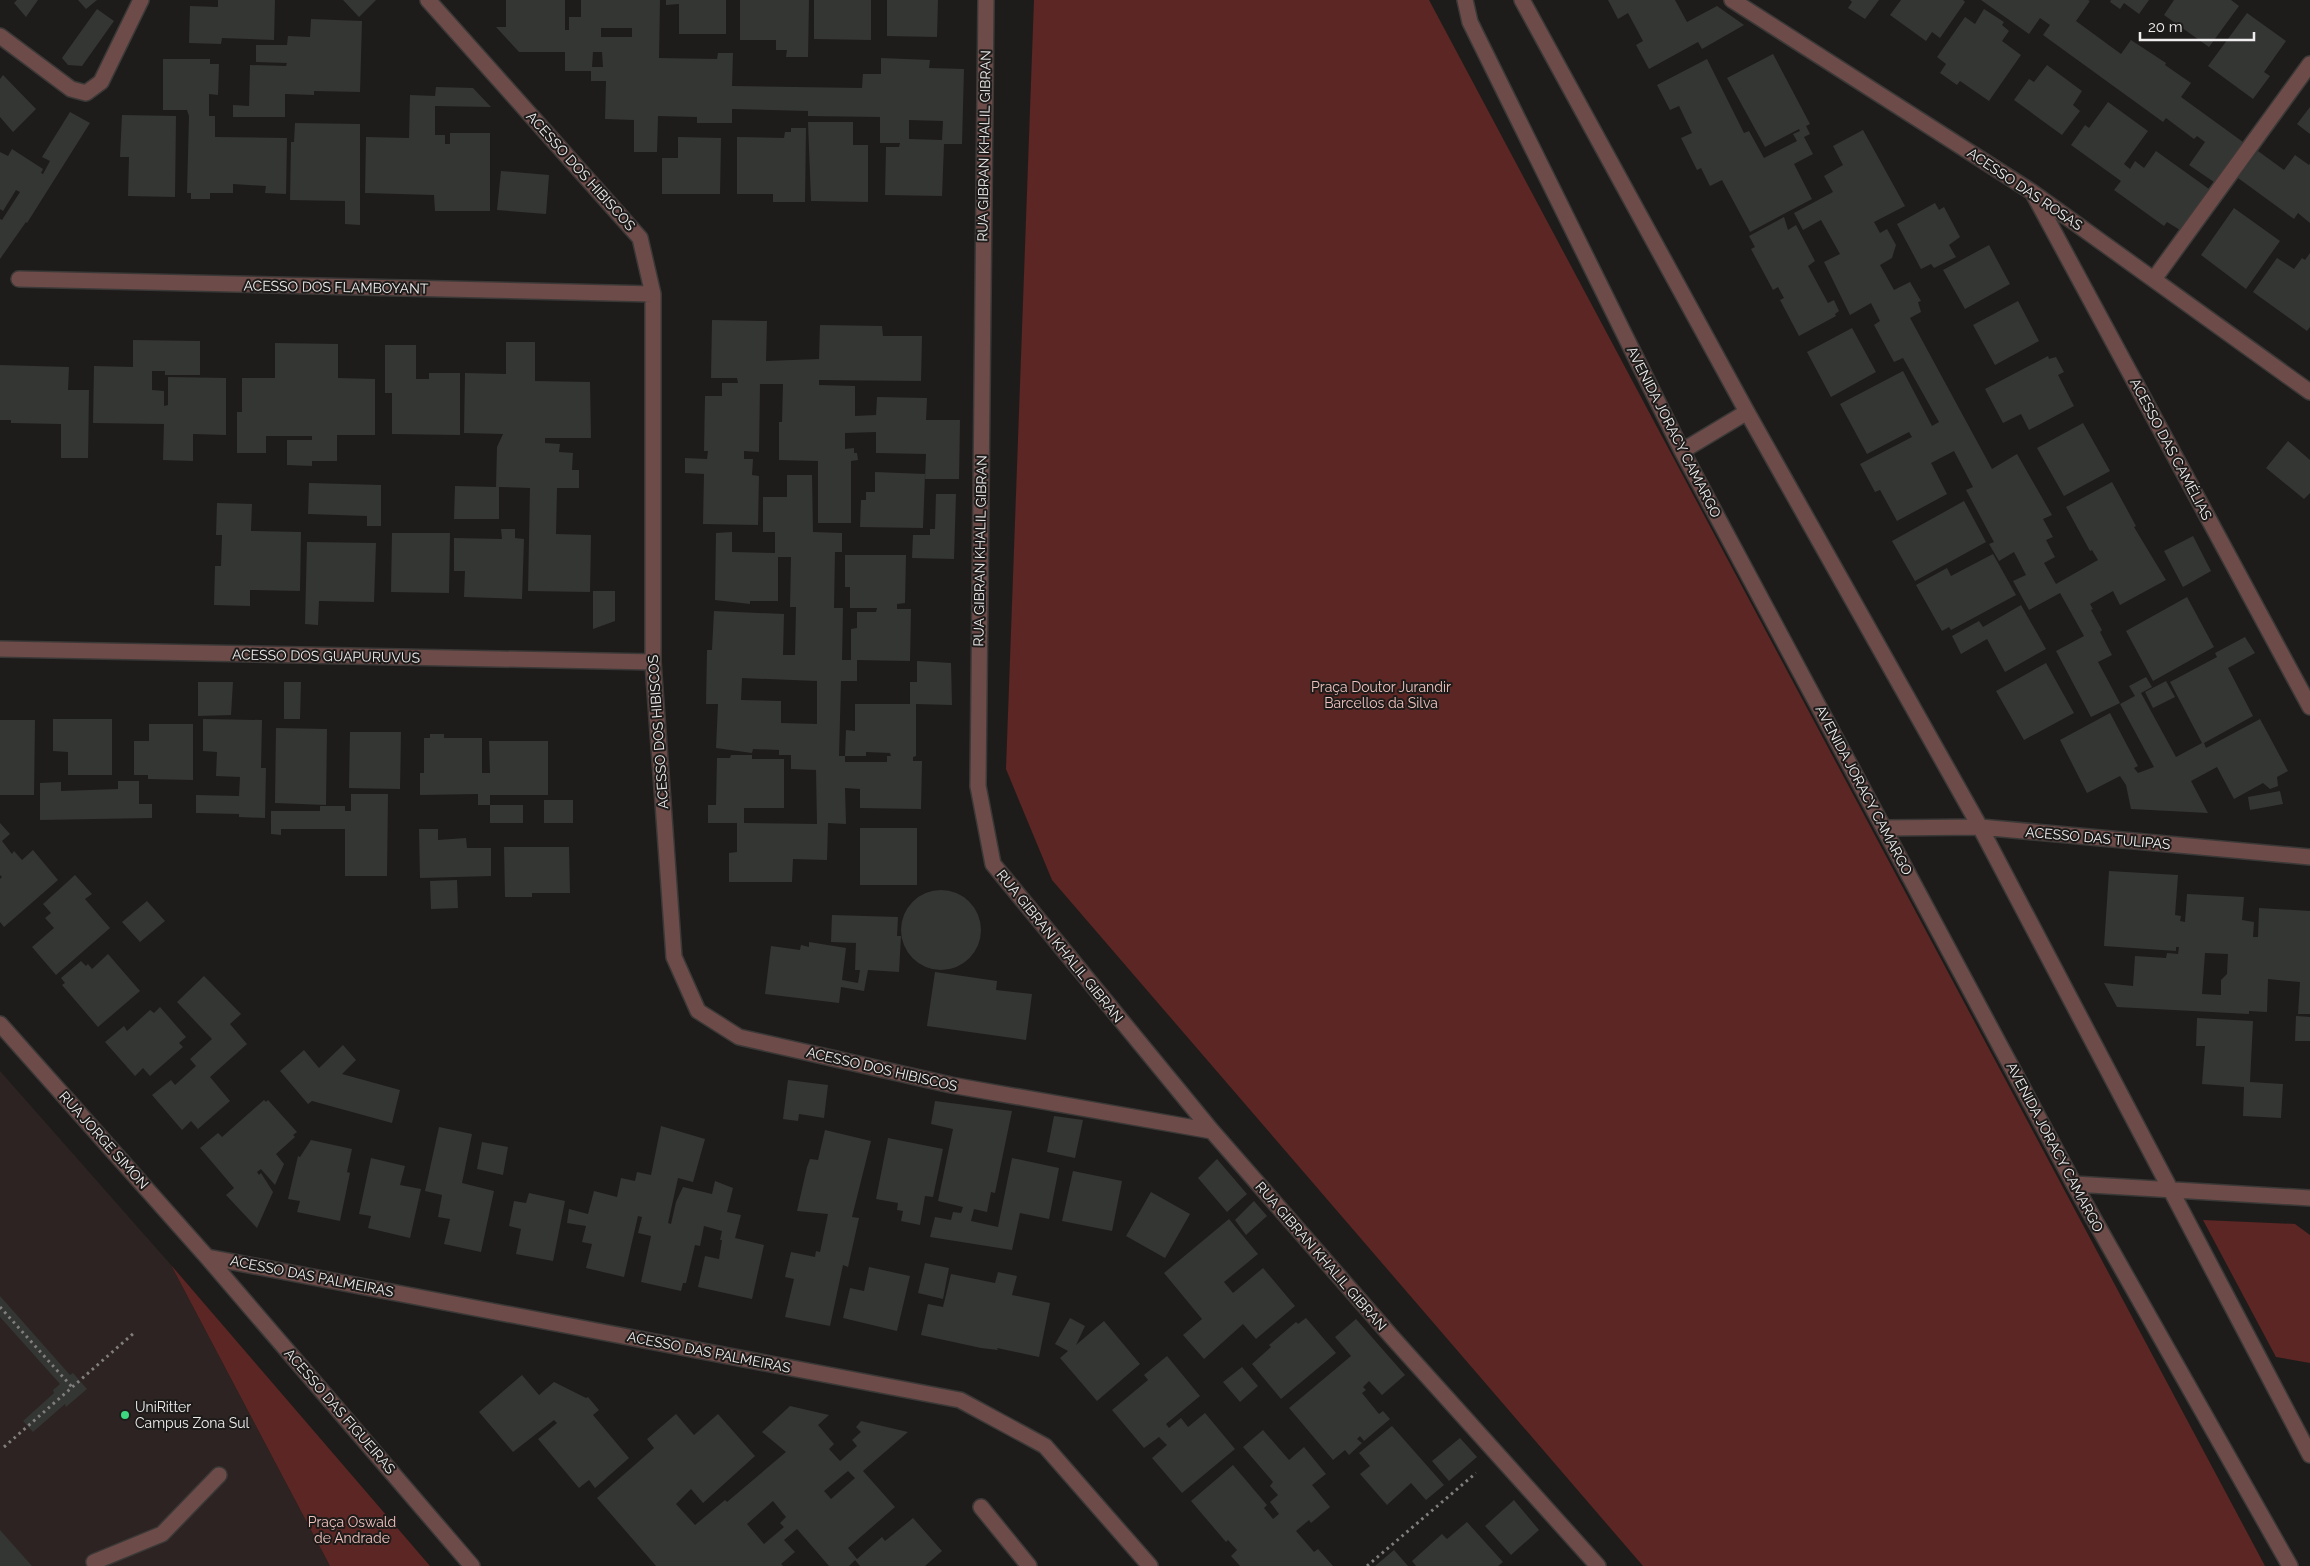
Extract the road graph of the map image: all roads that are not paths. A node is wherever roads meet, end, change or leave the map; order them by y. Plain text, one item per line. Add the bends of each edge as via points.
1 (141, 0) edge
2 (428, 0) edge
3 (986, 0) edge
4 (1465, 0) edge
5 (1522, 0) edge
6 (1732, 0) edge
7 (0, 36) edge
8 (2310, 64) edge
9 (2032, 192) junction
10 (19, 279) dead end
11 (2154, 279) junction
12 (653, 294) junction
13 (2310, 392) edge
14 (1747, 412) junction
15 (1682, 451) junction
16 (0, 649) edge
17 (653, 662) junction
18 (2310, 707) edge
19 (1885, 828) junction
20 (1980, 828) junction
21 (2310, 858) edge
22 (0, 1024) edge
23 (1212, 1131) junction
24 (2074, 1184) junction
25 (2170, 1190) junction
26 (2310, 1198) edge
27 (207, 1256) junction
28 (2310, 1455) edge
29 (219, 1475) dead end
30 (981, 1507) dead end
31 (94, 1562) dead end
32 (472, 1566) edge
33 (1029, 1566) edge
34 (1150, 1566) edge
35 (1598, 1566) edge
36 (2290, 1566) edge

1 - 7 street via 101,82 86,93 71,89
2 - 12 street, ACESSO DOS HIBISCOS via 640,238
3 - 23 street, RUA GIBRAN KHALIL GIBRAN via 978,786 991,855 993,864
4 - 15 street, AVENIDA JORACY CAMARGO via 1470,22
5 - 14 street
6 - 9 street, ACESSO DAS ROSAS
8 - 11 street
9 - 11 street, ACESSO DAS ROSAS
9 - 18 street, ACESSO DAS CAMÉLIAS
10 - 12 street, ACESSO DOS FLAMBOYANT
11 - 13 street, ACESSO DAS ROSAS
12 - 17 street, ACESSO DOS HIBISCOS
14 - 15 street
14 - 20 street
15 - 19 street, AVENIDA JORACY CAMARGO
16 - 17 street, ACESSO DOS GUAPURUVUS
17 - 23 street, ACESSO DOS HIBISCOS via 674,957 698,1011 740,1037 951,1085
19 - 20 street, ACESSO DAS TULIPAS
19 - 24 street, AVENIDA JORACY CAMARGO
20 - 21 street, ACESSO DAS TULIPAS
20 - 25 street
22 - 27 street, RUA JORGE SIMON
23 - 35 street, RUA GIBRAN KHALIL GIBRAN
24 - 25 street
24 - 36 street, AVENIDA JORACY CAMARGO
25 - 26 street
25 - 28 street
27 - 32 street, ACESSO DAS FIGUEIRAS
27 - 34 street, ACESSO DAS PALMEIRAS via 960,1400 1045,1446
29 - 31 street via 162,1534
30 - 33 street

